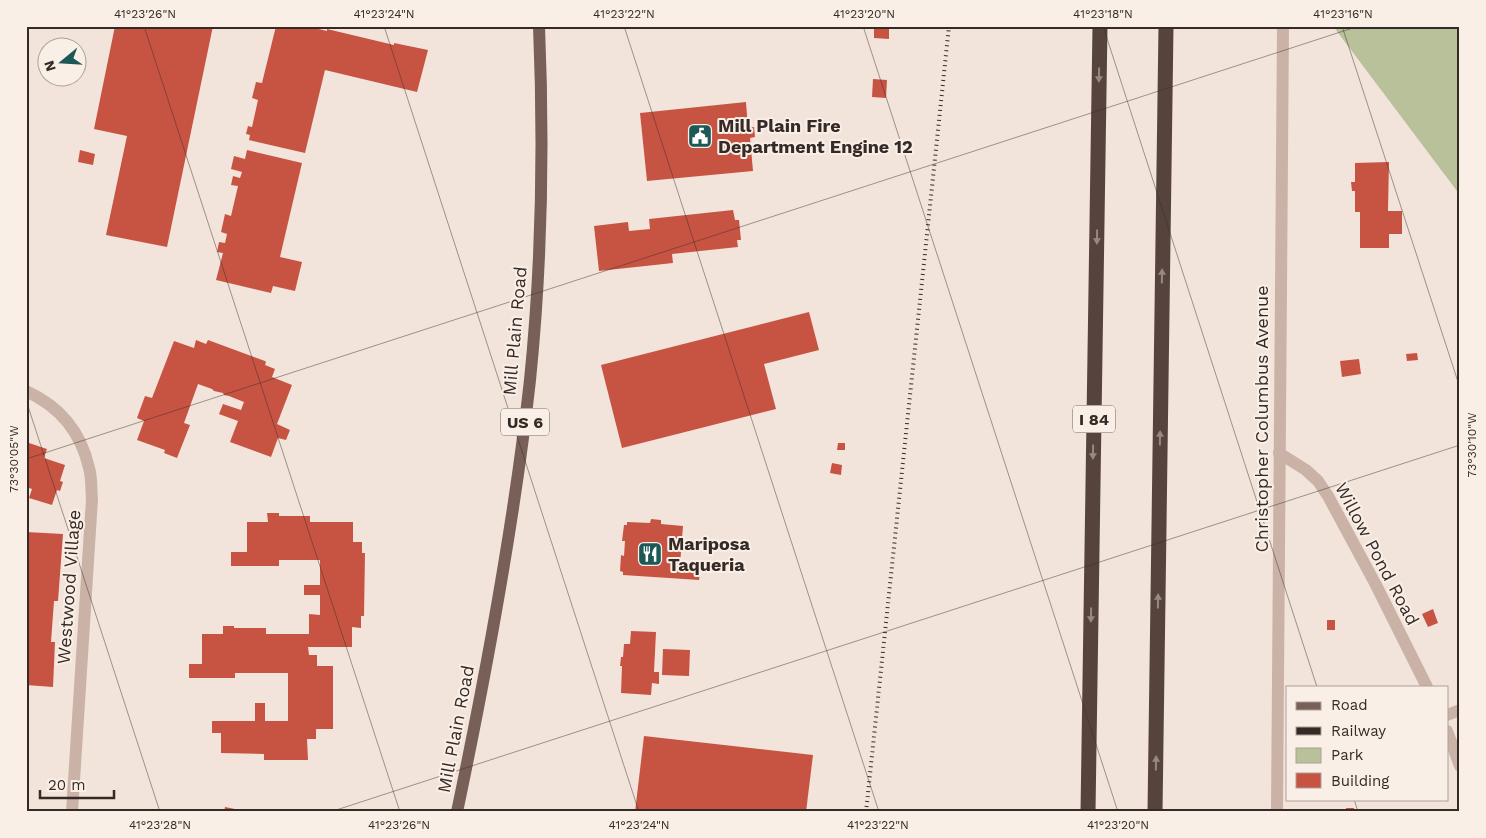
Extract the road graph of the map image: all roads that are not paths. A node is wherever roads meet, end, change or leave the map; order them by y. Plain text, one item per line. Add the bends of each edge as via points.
1 (539, 26) edge
2 (1100, 26) edge
3 (1166, 26) edge
4 (1283, 26) edge
5 (26, 391) edge
6 (1280, 453) junction
7 (1427, 686) edge
8 (1460, 710) edge
9 (1448, 716) edge
10 (1448, 734) edge
11 (1460, 766) edge
12 (72, 812) edge
13 (457, 812) edge
14 (1088, 812) edge
15 (1155, 812) edge
16 (1277, 812) edge

1 - 13 main road, Mill Plain Road / US 6 via 542,211 530,378 505,559
2 -> 14 highway, I 84
15 -> 3 highway
4 - 6 street, Christopher Columbus Avenue
5 - 12 street, Westwood Village via 56,410 70,425 85,454 91,484
6 - 7 street, Willow Pond Road via 1306,470 1328,496
6 - 16 street, Christopher Columbus Avenue
8 - 9 street
10 - 11 street

